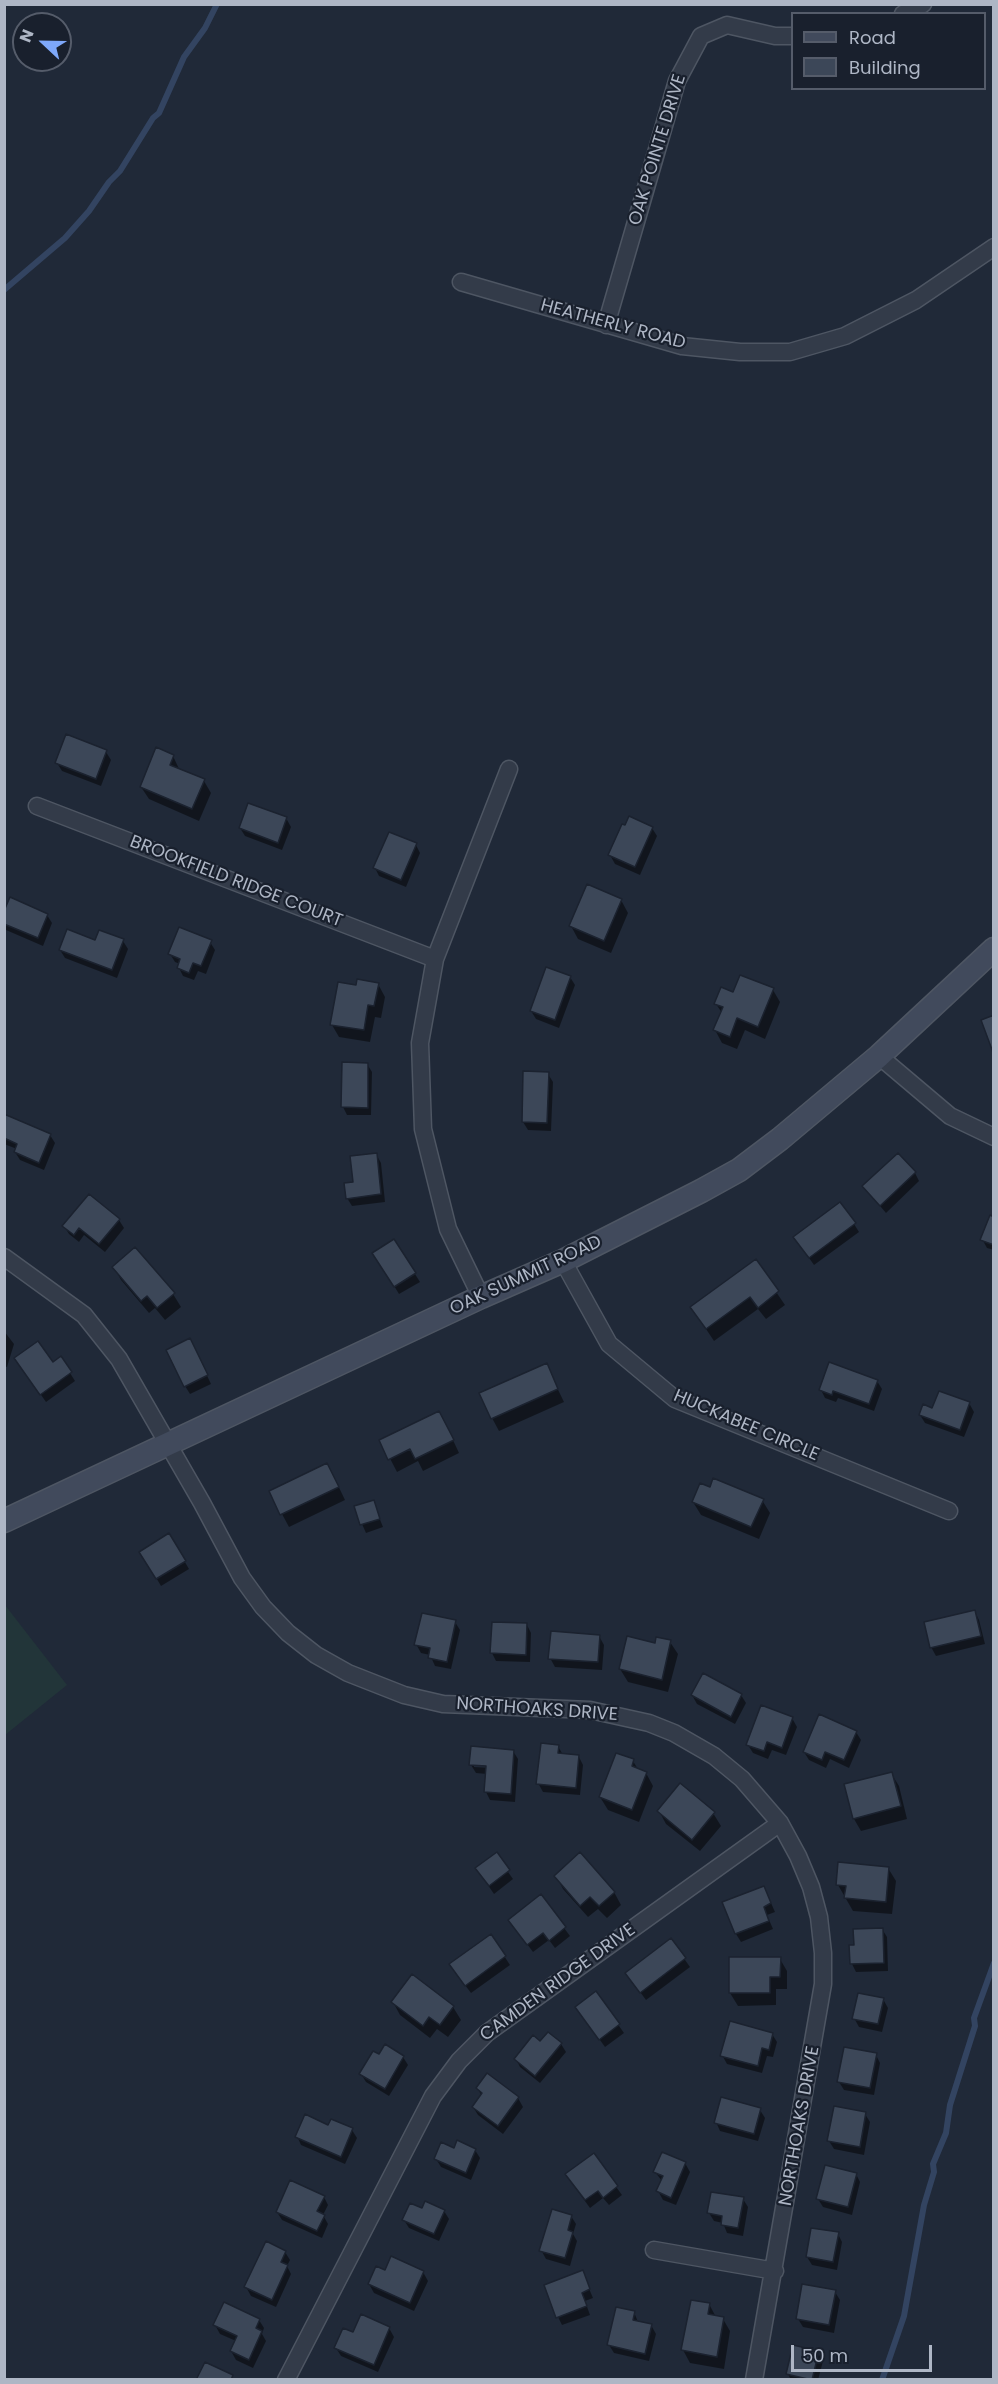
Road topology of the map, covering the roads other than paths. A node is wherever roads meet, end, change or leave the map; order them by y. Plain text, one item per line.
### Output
1 (923, 4) edge
2 (907, 12) edge
3 (791, 36) edge
4 (993, 247) edge
5 (461, 282) dead end
6 (606, 325) junction
7 (509, 769) dead end
8 (37, 806) dead end
9 (993, 949) edge
10 (435, 959) junction
11 (879, 1056) junction
12 (993, 1137) edge
13 (4, 1257) edge
14 (563, 1261) junction
15 (481, 1297) junction
16 (167, 1445) junction
17 (950, 1511) dead end
18 (4, 1521) edge
19 (780, 1823) junction
20 (654, 2250) dead end
21 (775, 2271) junction
22 (286, 2379) edge
23 (754, 2379) edge

1 - 2 street
3 - 6 street, OAK POINTE DRIVE
4 - 6 street, HEATHERLY ROAD
5 - 6 street, HEATHERLY ROAD
7 - 10 street
8 - 10 street, BROOKFIELD RIDGE COURT
9 - 11 main road, OAK SUMMIT ROAD
10 - 15 street
11 - 12 street
11 - 14 main road, OAK SUMMIT ROAD
13 - 16 street, NORTHOAKS DRIVE
14 - 15 main road, OAK SUMMIT ROAD
14 - 17 street, HUCKABEE CIRCLE
15 - 16 main road, OAK SUMMIT ROAD
16 - 18 main road, OAK SUMMIT ROAD
16 - 19 street, NORTHOAKS DRIVE
19 - 21 street, NORTHOAKS DRIVE
19 - 22 street, CAMDEN RIDGE DRIVE
20 - 21 street
21 - 23 street, NORTHOAKS DRIVE

